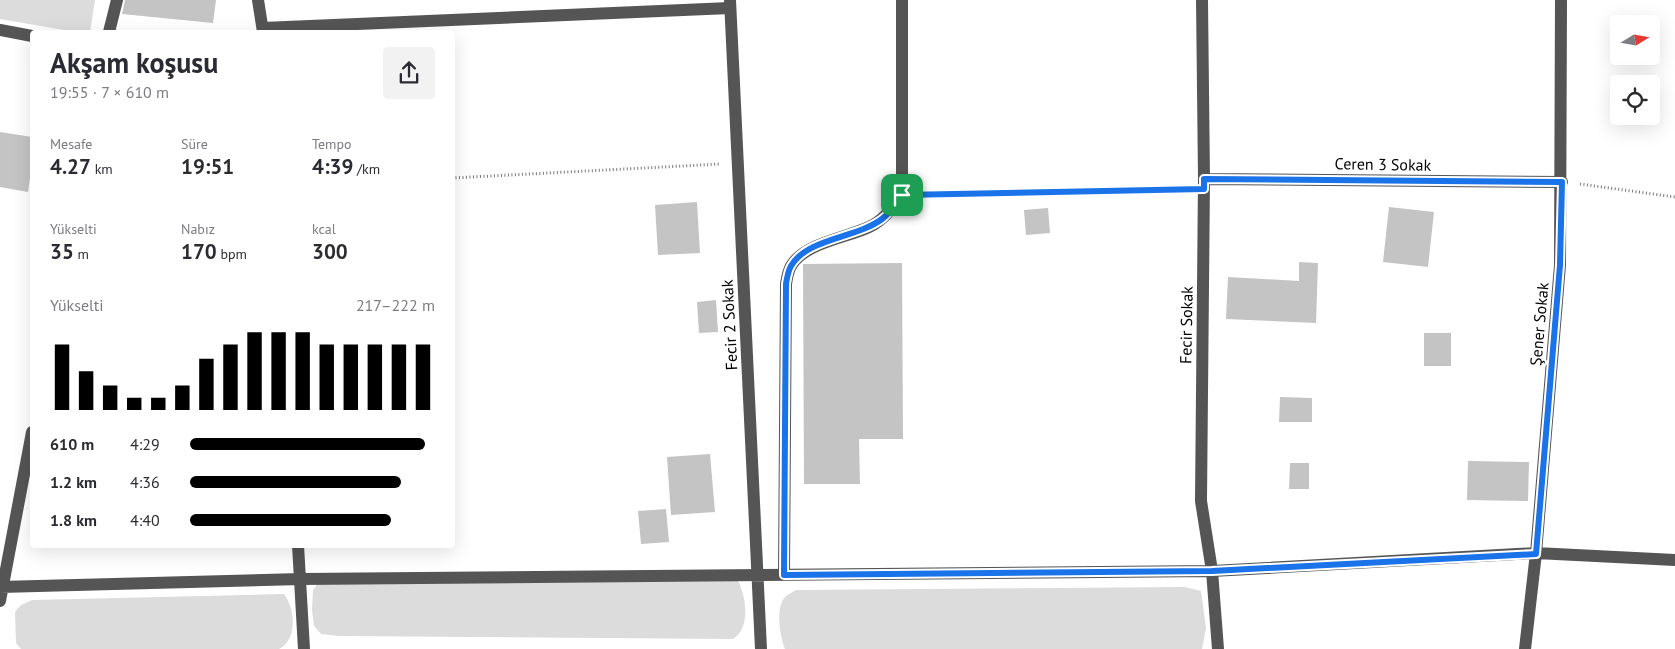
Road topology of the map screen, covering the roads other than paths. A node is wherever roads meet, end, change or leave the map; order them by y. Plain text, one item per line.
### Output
1 (117, 0) edge
2 (258, 0) edge
3 (902, 0) edge
4 (1202, 0) edge
5 (1561, 0) edge
6 (730, 4) edge
7 (0, 30) edge
8 (110, 30) edge
9 (263, 30) edge
10 (30, 36) edge
11 (1562, 182) junction
12 (1204, 184) junction
13 (30, 442) edge
14 (298, 548) edge
15 (1536, 554) junction
16 (1675, 560) edge
17 (1212, 571) junction
18 (784, 575) junction
19 (758, 576) junction
20 (301, 579) junction
21 (1, 587) edge
22 (0, 601) edge
23 (304, 649) edge
24 (761, 649) edge
25 (1218, 649) edge
26 (1525, 649) edge

1 - 8 street
2 - 9 street
3 - 18 street
4 - 12 street, Fecir Sokak
5 - 11 street, Şener Sokak
6 - 9 street
6 - 19 street, Fecir 2 Sokak
7 - 10 street
11 - 12 street, Ceren 3 Sokak
11 - 15 street, Şener Sokak
12 - 17 street, Fecir Sokak
13 - 21 street
14 - 20 street
15 - 16 street
15 - 17 street
15 - 26 street, Şener Sokak
17 - 18 street
17 - 25 street, Fecir Sokak
18 - 19 street
19 - 20 street
19 - 24 street, Fecir 2 Sokak
20 - 21 street
20 - 23 street
21 - 22 street

